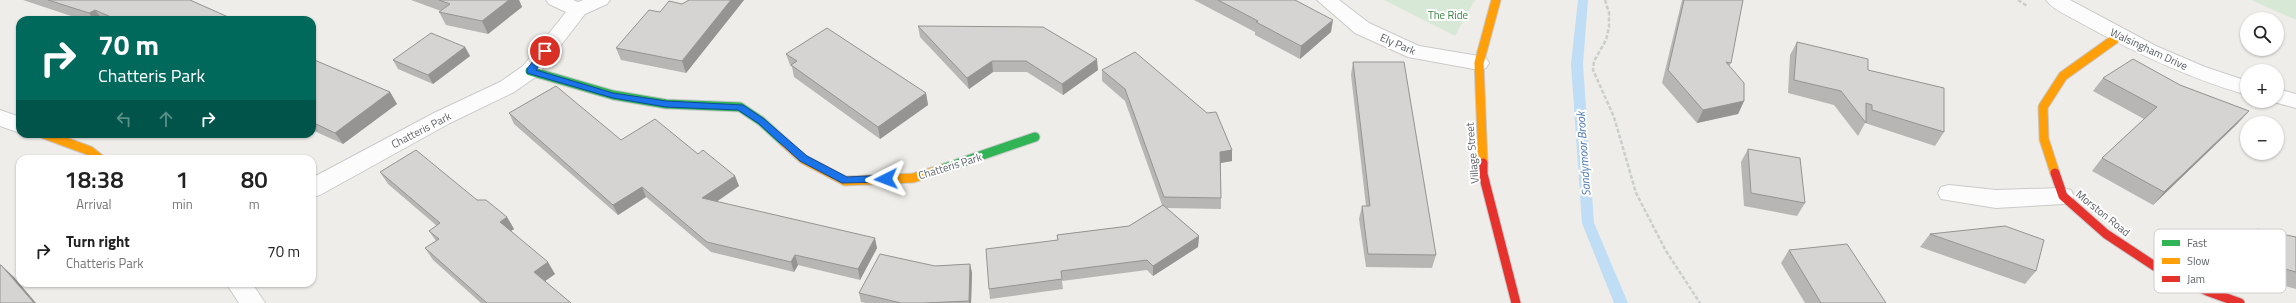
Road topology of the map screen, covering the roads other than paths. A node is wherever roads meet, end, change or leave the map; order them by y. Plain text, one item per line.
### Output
1 (556, 0) edge
2 (600, 0) edge
3 (1327, 0) edge
4 (1496, 0) edge
5 (2056, 0) edge
6 (578, 10) junction
7 (2119, 36) junction
8 (1479, 63) junction
9 (530, 71) junction
10 (2240, 86) edge
11 (2284, 98) edge
12 (2296, 101) edge
13 (0, 118) edge
14 (16, 124) edge
15 (1035, 137) dead end
16 (55, 138) edge
17 (95, 155) edge
18 (316, 187) edge
19 (1949, 193) dead end
20 (2063, 196) junction
21 (2154, 266) edge
22 (241, 287) edge
23 (2212, 293) edge
24 (253, 303) edge
25 (1516, 303) edge
26 (2240, 303) edge

1 - 6 street
2 - 6 street, Chatteris Park
3 - 8 street, Ely Park
4 - 8 street, Village Street
5 - 7 street, Walsingham Drive
6 - 9 street, Chatteris Park
7 - 10 street, Walsingham Drive
7 - 20 street, Morston Road
8 - 25 street, Village Street
9 - 15 street, Chatteris Park
9 - 18 street, Chatteris Park
11 - 12 street
13 - 14 street
16 - 17 street
19 - 20 street
20 - 21 street, Morston Road
22 - 24 street
23 - 26 street, Morston Road

